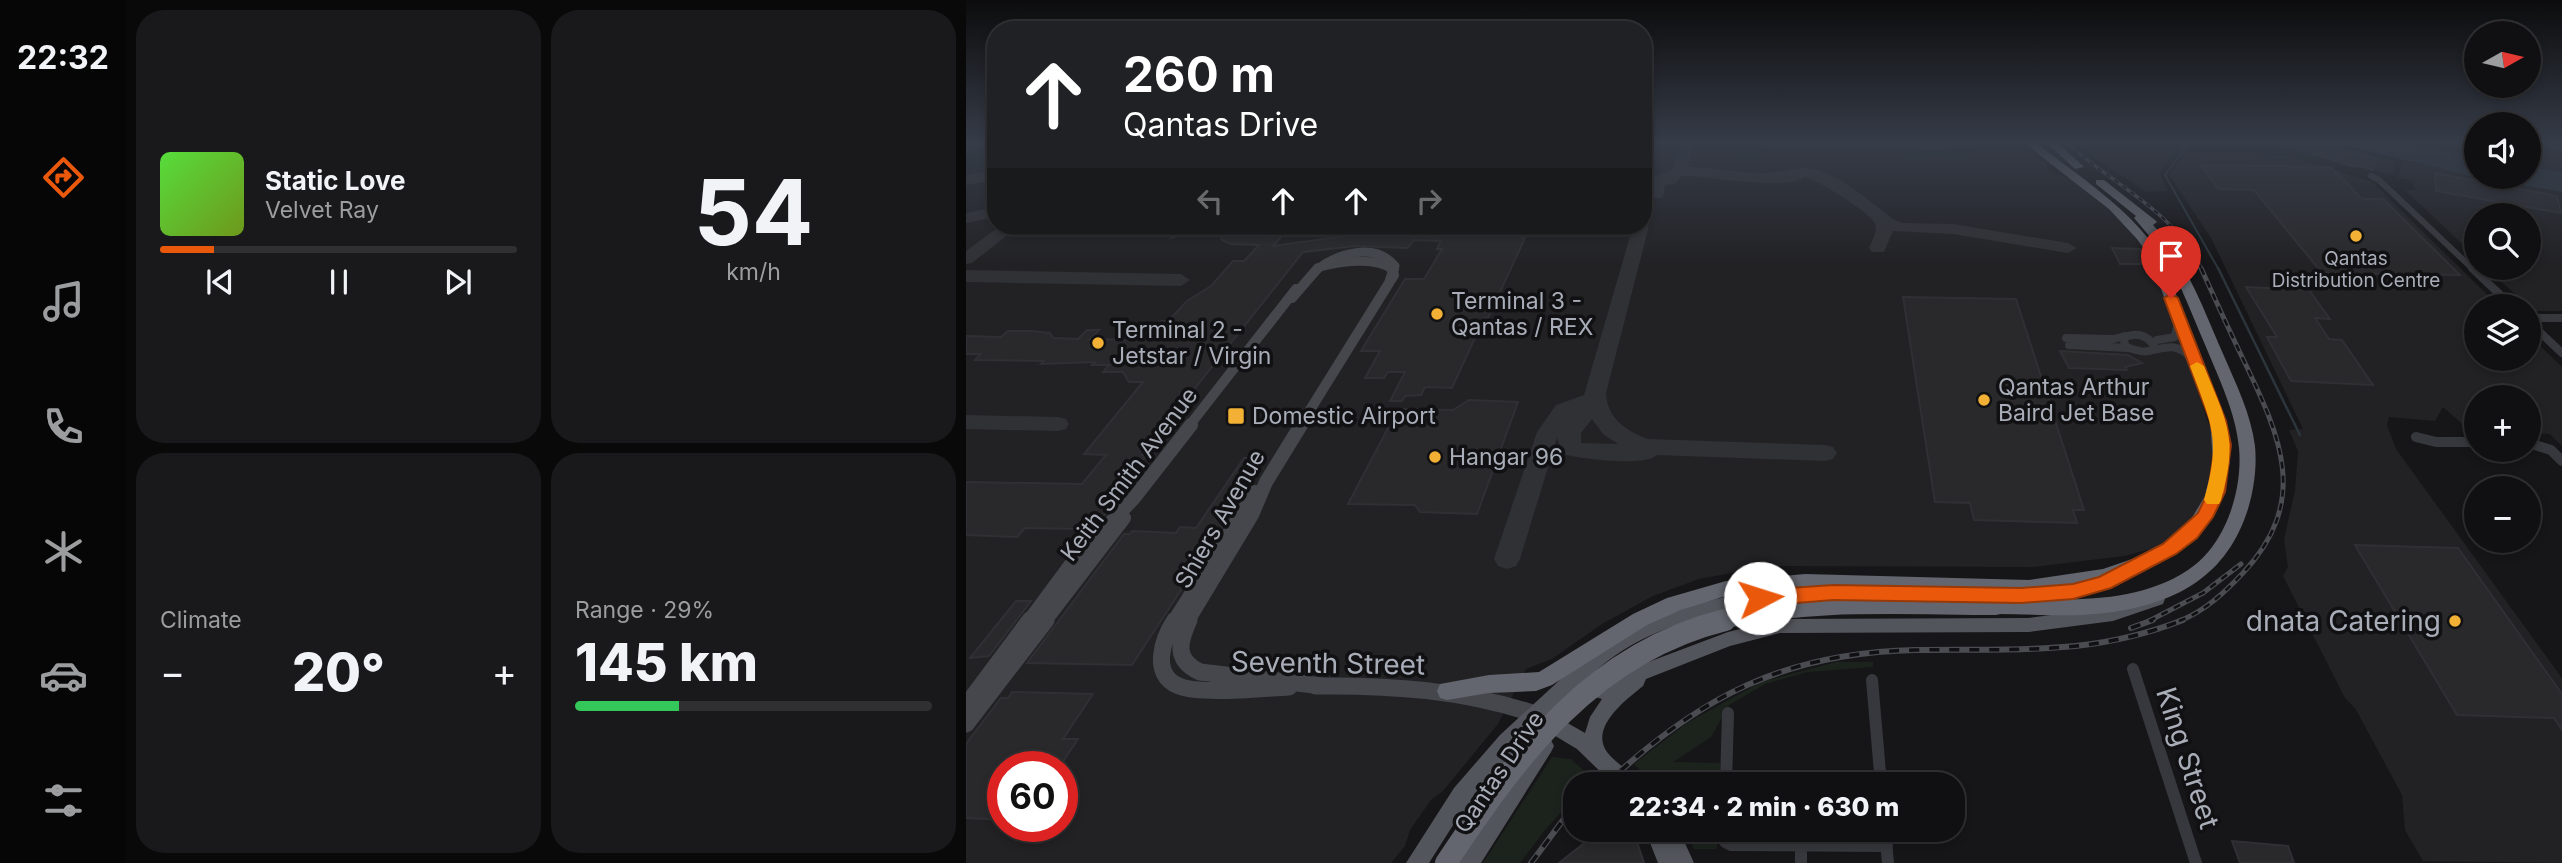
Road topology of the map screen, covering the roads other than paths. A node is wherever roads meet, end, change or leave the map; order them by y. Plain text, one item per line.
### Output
1 (2084, 183) edge
2 (2094, 183) edge
3 (2101, 183) edge
4 (2382, 183) edge
5 (1335, 259) joint
6 (2176, 266) junction
7 (1392, 283) joint
8 (2499, 294) edge
9 (2178, 317) junction
10 (2562, 318) edge
11 (2541, 319) edge
12 (2541, 332) edge
13 (2125, 336) junction
14 (2151, 343) junction
15 (2130, 349) junction
16 (2562, 354) edge
17 (2197, 368) junction
18 (2416, 438) dead end
19 (2464, 442) edge
20 (2541, 447) edge
21 (2562, 461) edge
22 (2136, 567) junction
23 (2196, 576) junction
24 (1166, 634) joint
25 (2133, 669) dead end
26 (1646, 673) junction
27 (1872, 680) dead end
28 (1323, 686) junction
29 (1447, 691) junction
30 (966, 706) edge
31 (1541, 709) junction
32 (1728, 713) dead end
33 (966, 724) edge
34 (1560, 727) junction
35 (1600, 758) junction
36 (1614, 772) edge
37 (1726, 772) edge
38 (1880, 772) edge
39 (1660, 842) edge
40 (1673, 842) edge
41 (1731, 842) edge
42 (1886, 842) edge
43 (1429, 844) junction
44 (1801, 846) junction
45 (1887, 846) junction
46 (1417, 863) edge
47 (1446, 863) edge
48 (1469, 863) edge
49 (1669, 863) edge
50 (1683, 863) edge
51 (1801, 863) edge
52 (1888, 863) edge
53 (2196, 863) edge

1 - 9 highway
2 - 6 highway, Qantas Drive
3 - 6 highway
4 - 8 street
5 - 24 street, Shiers Avenue, bridge
5 - 33 street, Keith Smith Avenue, bridge
6 - 23 highway, Qantas Drive
7 - 28 street, Shiers Avenue
7 - 30 street, Keith Smith Avenue
9 - 14 street
9 - 17 highway
10 - 11 street
12 - 16 street
13 - 14 street
13 - 15 street
13 - 15 street
14 - 15 street
14 - 17 street
17 - 22 highway
18 - 19 street
20 - 21 street
22 - 29 highway
22 - 31 main road, Qantas Drive
23 - 26 main road, Qantas Drive
23 - 47 highway, bridge
24 - 28 street, Seventh Street
25 - 53 street, King Street
26 - 34 main road, Qantas Drive
26 - 35 main road
27 - 38 street
28 - 29 street, Seventh Street
29 - 31 street, Seventh Street
31 - 34 main road
31 - 43 main road, Qantas Drive
32 - 37 street
34 - 35 main road
34 - 43 main road
34 - 48 main road, Qantas Drive
35 - 36 main road
39 - 49 main road
40 - 50 main road
41 - 44 street
42 - 45 street
43 - 46 main road, Qantas Drive
44 - 45 street
44 - 51 street
45 - 52 street

